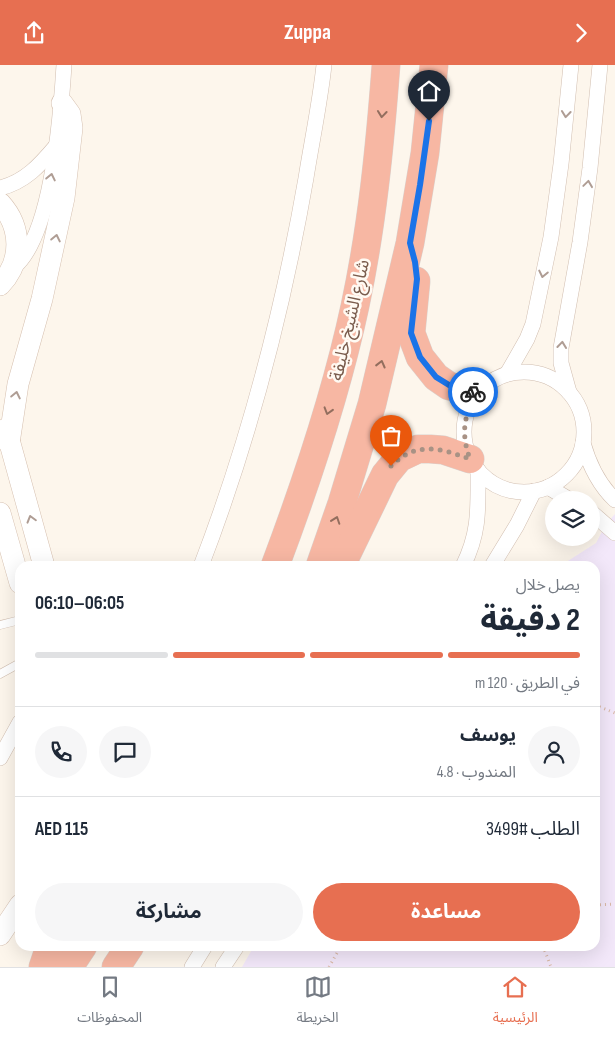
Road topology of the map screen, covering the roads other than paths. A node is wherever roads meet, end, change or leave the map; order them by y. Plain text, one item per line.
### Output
1 (64, 65) edge
2 (324, 65) edge
3 (386, 65) edge
4 (434, 65) edge
5 (571, 65) edge
6 (600, 65) edge
7 (62, 103) junction
8 (56, 145) junction
9 (0, 188) edge
10 (0, 203) edge
11 (410, 243) junction
12 (12, 268) junction
13 (0, 285) edge
14 (507, 374) junction
15 (568, 392) junction
16 (478, 393) junction
17 (0, 408) edge
18 (9, 443) junction
19 (583, 443) junction
20 (474, 465) junction
21 (541, 489) junction
22 (546, 491) edge
23 (615, 499) edge
24 (0, 513) edge
25 (600, 520) edge
26 (615, 533) edge
27 (43, 561) edge
28 (202, 561) edge
29 (277, 561) edge
30 (322, 561) edge
31 (343, 561) edge
32 (465, 561) edge
33 (495, 561) edge
34 (15, 570) edge
35 (15, 621) edge
36 (0, 625) edge
37 (15, 666) edge
38 (0, 673) edge
39 (15, 731) edge
40 (0, 758) edge
41 (15, 912) edge
42 (0, 935) edge
43 (48, 951) edge
44 (79, 951) edge
45 (127, 951) edge
46 (202, 951) edge
47 (233, 951) edge
48 (43, 967) edge
49 (68, 967) edge
50 (116, 967) edge
51 (192, 967) edge
52 (223, 967) edge

1 - 7 street
2 - 28 street
3 -> 29 highway, شارع الشيخ خليفة
4 - 11 highway
5 -> 14 street
15 -> 6 street
7 - 8 street
18 -> 7 street
8 - 9 street
12 -> 8 street
10 - 12 street
11 - 16 highway
30 -> 11 highway
12 - 13 street
14 - 15 street
14 - 16 street
15 - 19 street
16 - 20 street
17 - 18 street
27 -> 18 street
19 - 21 street
19 - 23 street
20 - 21 street
20 - 31 highway
20 - 32 street
21 - 22 street
21 - 33 street
24 - 34 street
25 - 26 street
35 - 36 lane
37 - 38 lane
39 - 40 street
41 - 42 street
43 - 48 highway
44 - 49 highway
45 - 50 highway
46 - 51 street
47 - 52 street

